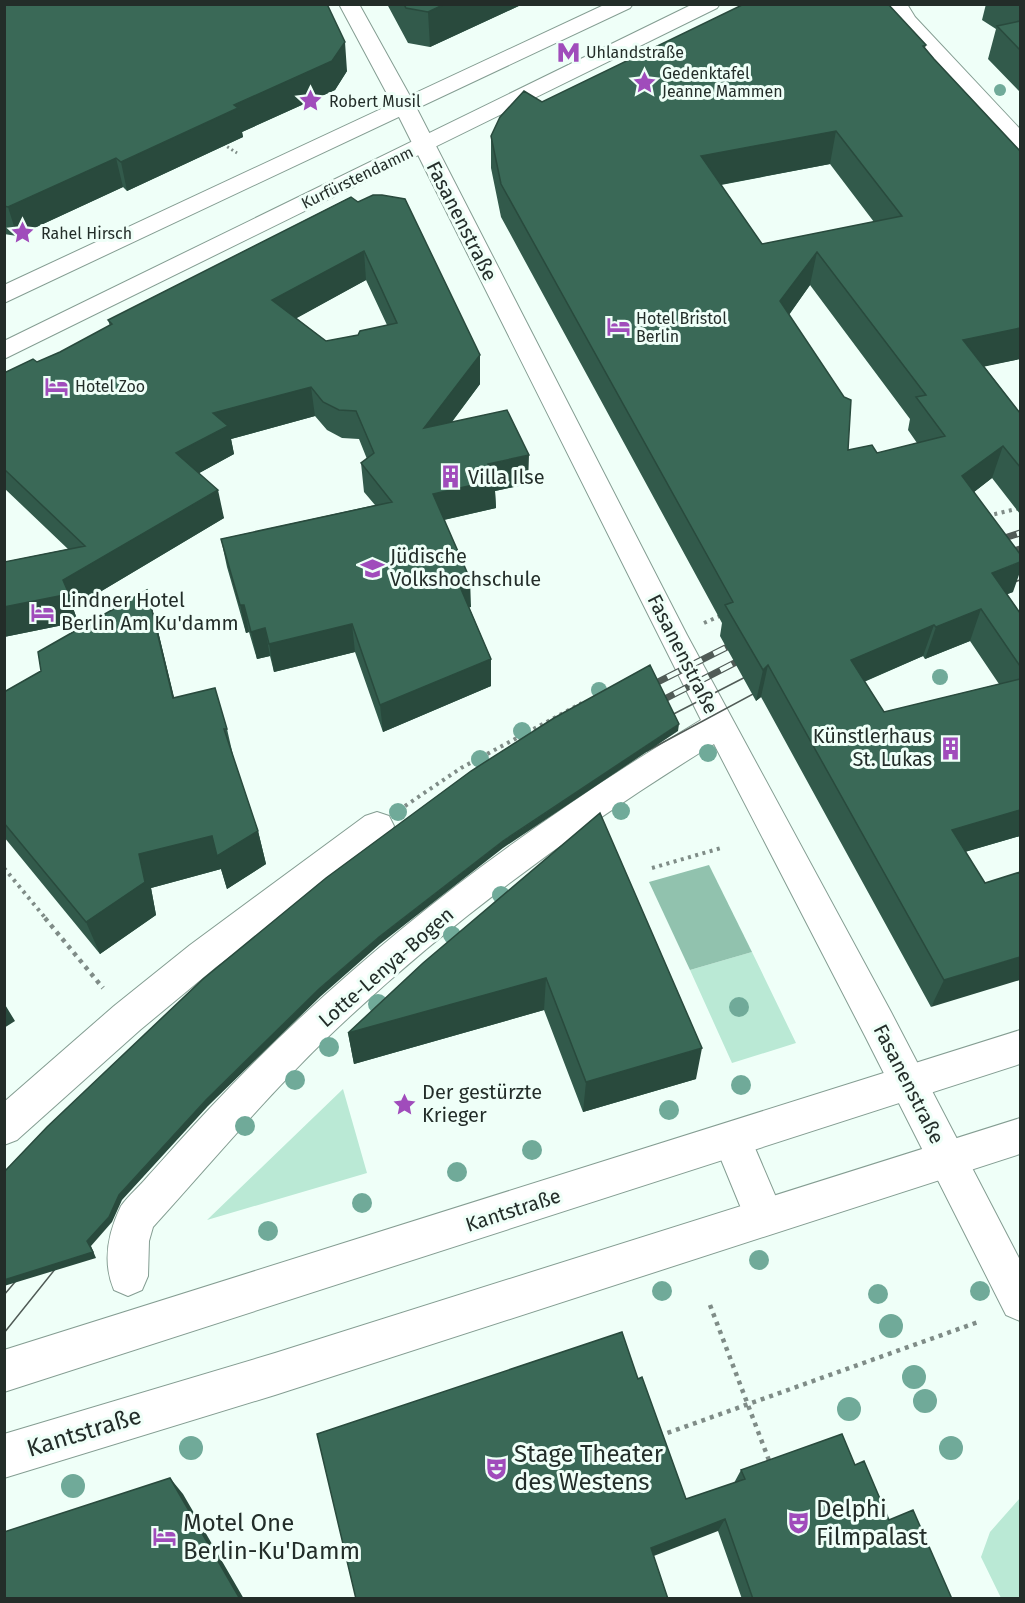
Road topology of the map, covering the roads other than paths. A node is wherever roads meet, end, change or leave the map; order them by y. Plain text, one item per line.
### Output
1 (350, 4) edge
2 (623, 4) edge
3 (710, 4) edge
4 (897, 4) edge
5 (404, 105) junction
6 (1020, 142) edge
7 (423, 145) junction
8 (4, 295) edge
9 (4, 351) edge
10 (719, 725) junction
11 (377, 826) road end
12 (1020, 1047) edge
13 (908, 1083) junction
14 (4, 1126) edge
15 (1020, 1136) edge
16 (732, 1140) junction
17 (948, 1159) junction
18 (764, 1216) junction
19 (128, 1276) dead end
20 (1020, 1301) edge
21 (4, 1371) edge
22 (4, 1456) edge

1 - 5 main road, Fasanenstraße
2 - 5 main road
3 - 7 main road, Kurfürstendamm
4 - 6 main road
5 - 7 main road, Fasanenstraße
5 - 8 main road
7 - 9 main road, Kurfürstendamm
7 - 10 main road, Fasanenstraße
10 - 13 main road, Fasanenstraße
10 - 19 main road, Lotte-Lenya-Bogen
11 - 14 main road
12 - 13 main road, Kantstraße
13 - 16 main road, Kantstraße
13 - 17 main road, Fasanenstraße
15 - 17 main road, Kantstraße
16 - 18 main road
16 - 21 main road, Kantstraße
17 - 18 main road, Kantstraße
17 - 20 main road, Fasanenstraße
18 - 22 main road, Kantstraße

